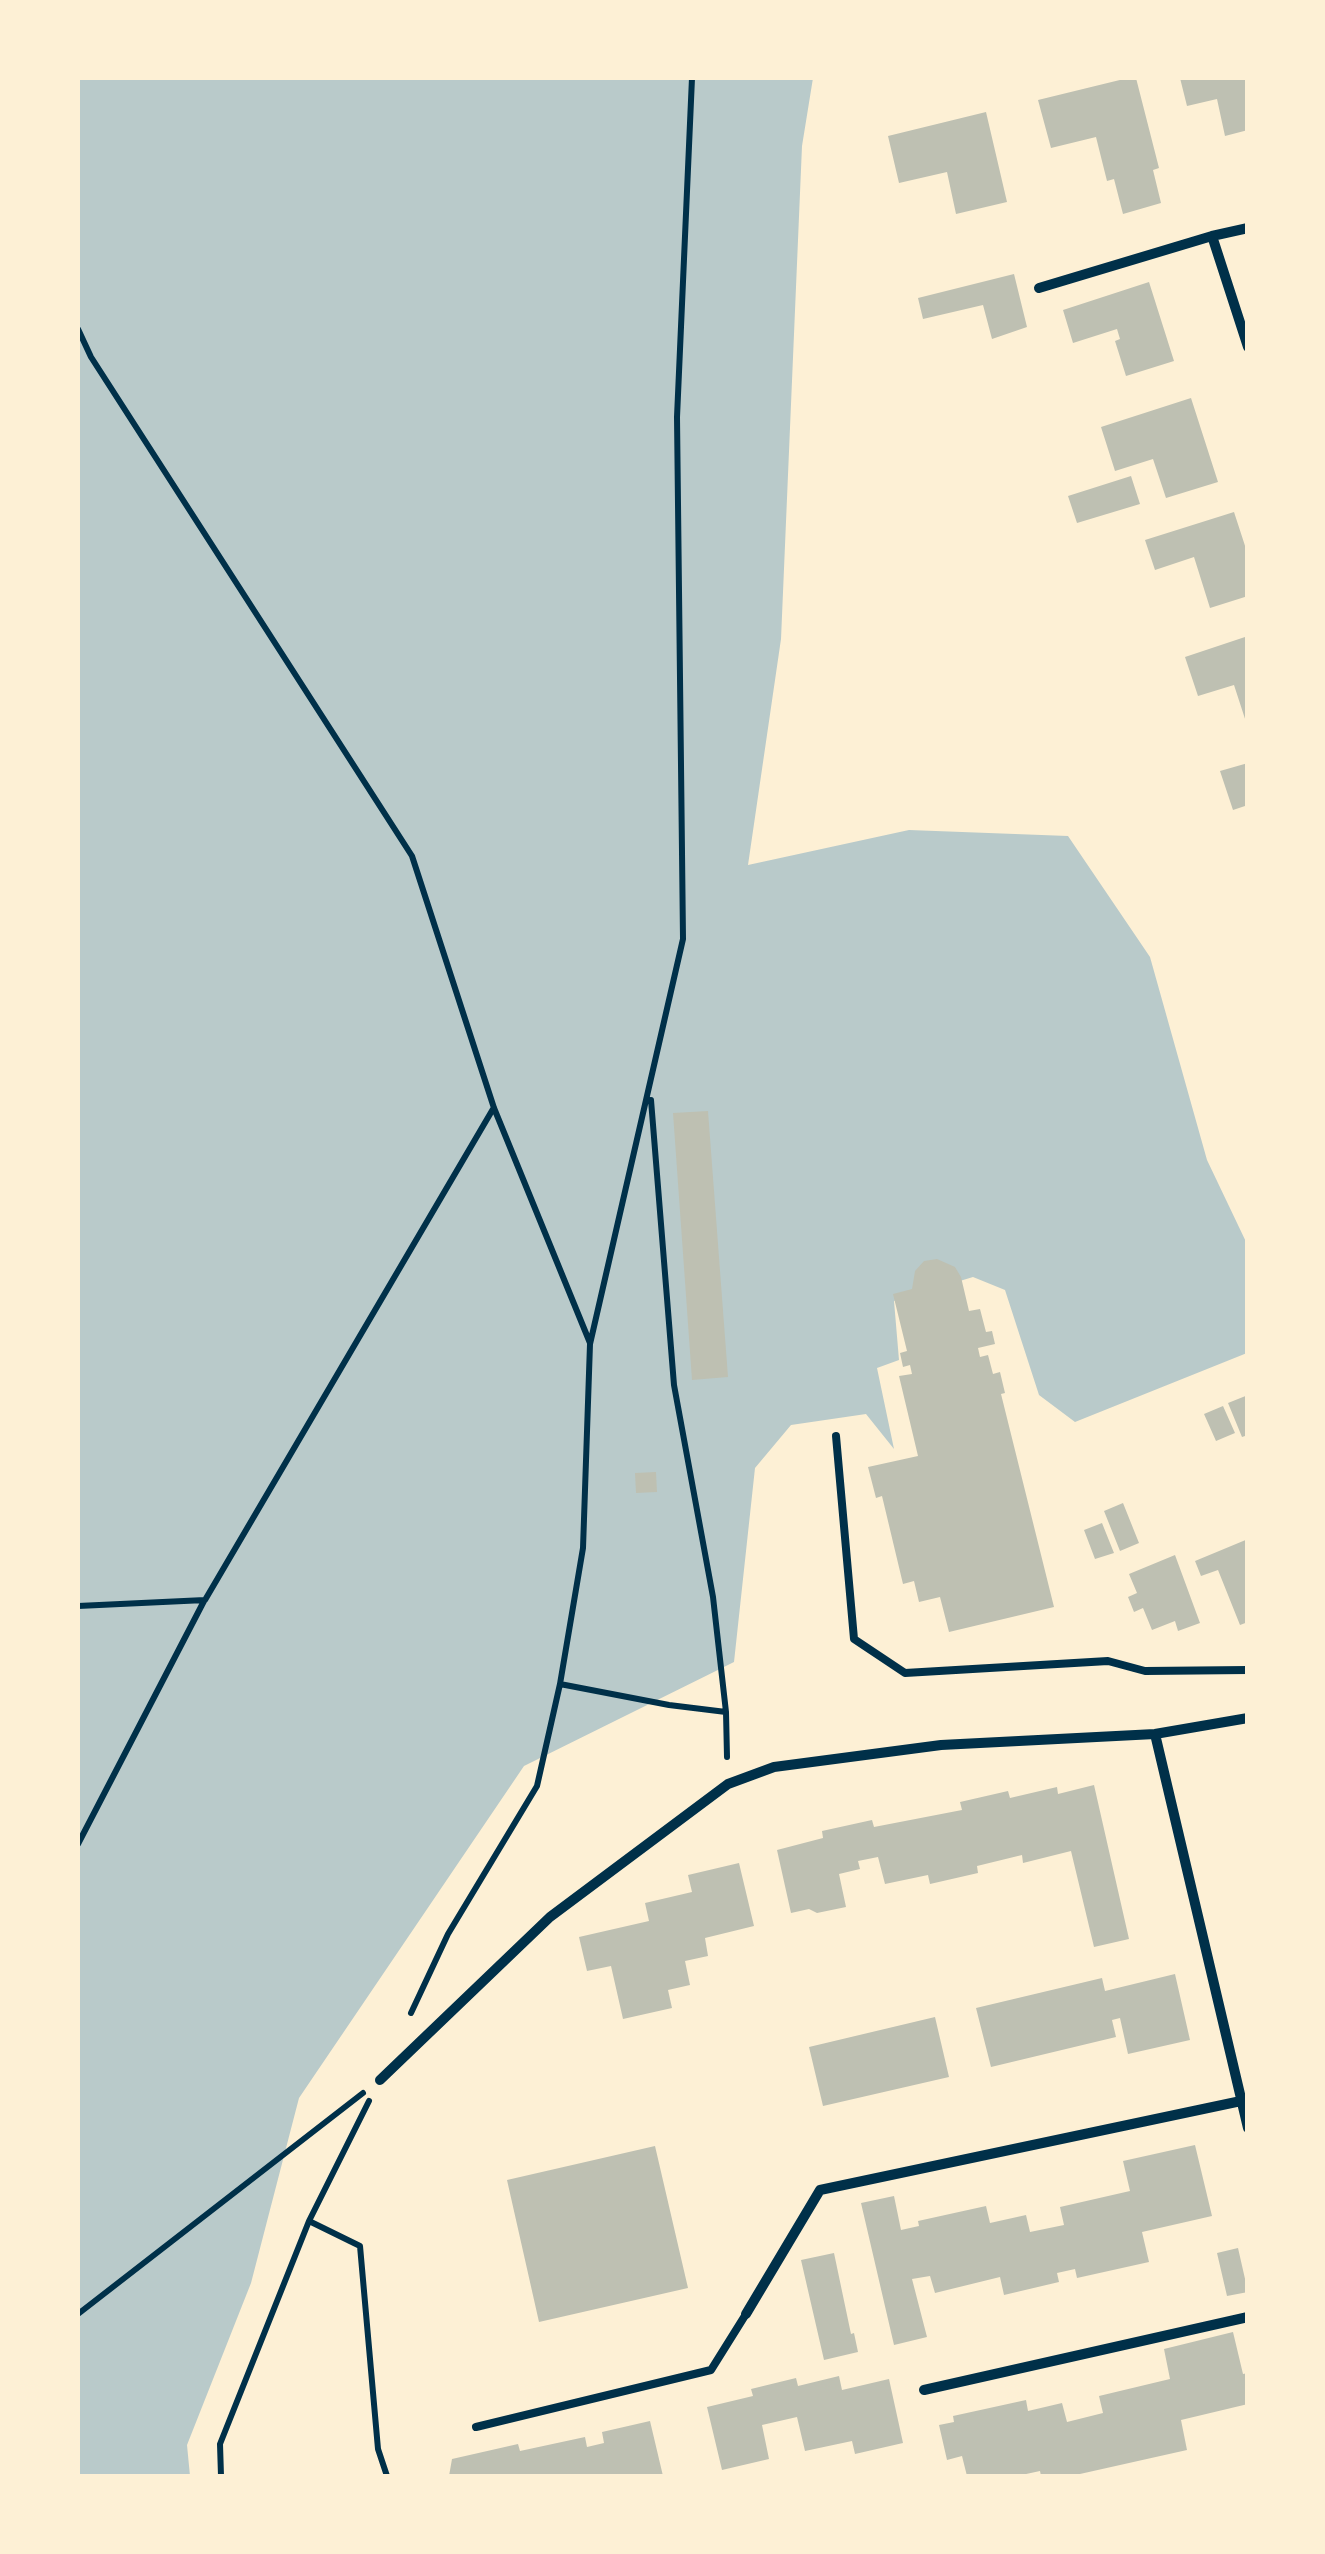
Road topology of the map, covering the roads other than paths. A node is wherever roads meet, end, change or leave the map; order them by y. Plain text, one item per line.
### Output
1 (1248, 228) edge
2 (1212, 236) junction
3 (1039, 288) dead end
4 (1248, 347) edge
5 (836, 1436) dead end
6 (1248, 1670) edge
7 (1248, 1718) edge
8 (1155, 1734) junction
9 (380, 2080) road end
10 (1241, 2101) junction
11 (1248, 2128) edge
12 (746, 2314) joint
13 (1248, 2316) edge
14 (924, 2390) dead end
15 (476, 2426) dead end

1 - 2 street
2 - 3 street
2 - 4 street
5 - 6 lane
7 - 8 street
8 - 9 street
8 - 10 street
10 - 11 street
10 - 12 street
12 - 15 lane
13 - 14 street

